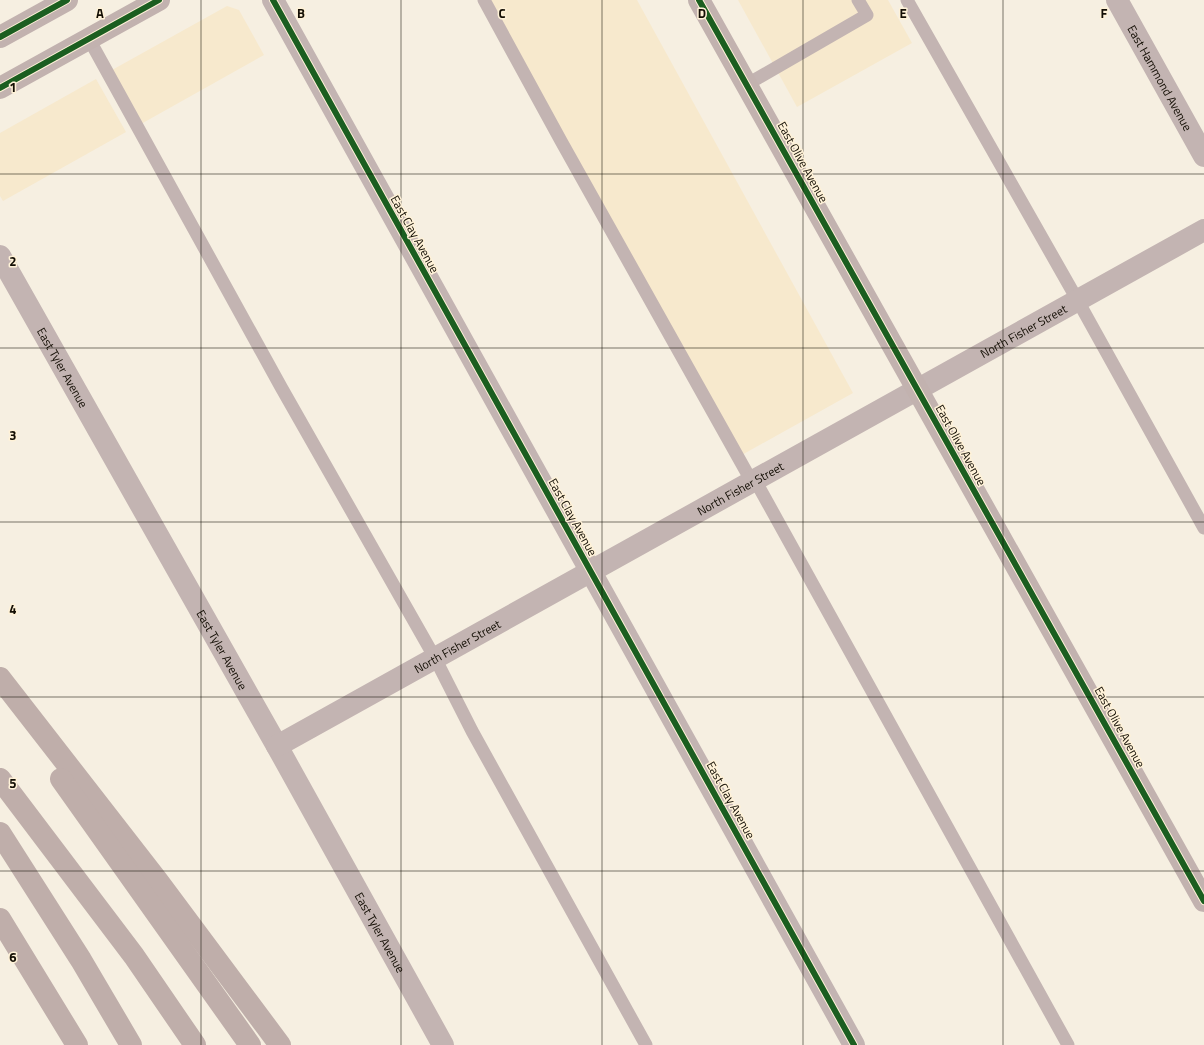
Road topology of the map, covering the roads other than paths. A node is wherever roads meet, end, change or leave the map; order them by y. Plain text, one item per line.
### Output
1 (67, 0) edge
2 (159, 0) edge
3 (273, 0) edge
4 (484, 0) edge
5 (699, 0) edge
6 (858, 0) edge
7 (907, 0) edge
8 (1117, 0) edge
9 (0, 37) edge
10 (89, 39) junction
11 (746, 85) junction
12 (0, 88) edge
13 (1204, 156) edge
14 (1204, 230) edge
15 (0, 256) edge
16 (1078, 301) junction
17 (918, 390) junction
18 (754, 481) junction
19 (1204, 528) edge
20 (591, 572) junction
21 (435, 658) junction
22 (0, 678) edge
23 (0, 689) edge
24 (277, 746) junction
25 (0, 779) edge
26 (0, 834) edge
27 (1204, 901) edge
28 (0, 919) edge
29 (77, 1045) edge
30 (130, 1045) edge
31 (195, 1045) edge
32 (250, 1045) edge
33 (280, 1045) edge
34 (443, 1045) edge
35 (646, 1045) edge
36 (854, 1045) edge
37 (1068, 1045) edge

1 - 9 main road
2 - 10 main road
3 - 20 street, East Clay Avenue
4 - 18 lane
5 - 11 main road, East Olive Avenue
6 - 11 lane
7 - 16 lane
8 - 13 street, East Hammond Avenue
10 - 12 main road
10 - 21 lane
11 - 17 main road, East Olive Avenue
14 - 16 street, North Fisher Street
15 - 24 street, East Tyler Avenue
16 - 17 street, North Fisher Street
16 - 19 lane
17 - 18 street, North Fisher Street
17 - 27 main road, East Olive Avenue
18 - 20 street, North Fisher Street
18 - 37 lane
20 - 21 street, North Fisher Street
20 - 36 street, East Clay Avenue
21 - 24 street, North Fisher Street
21 - 35 lane
22 - 33 highway
23 - 32 highway
24 - 34 street, East Tyler Avenue
25 - 31 highway
26 - 30 highway
28 - 29 highway

